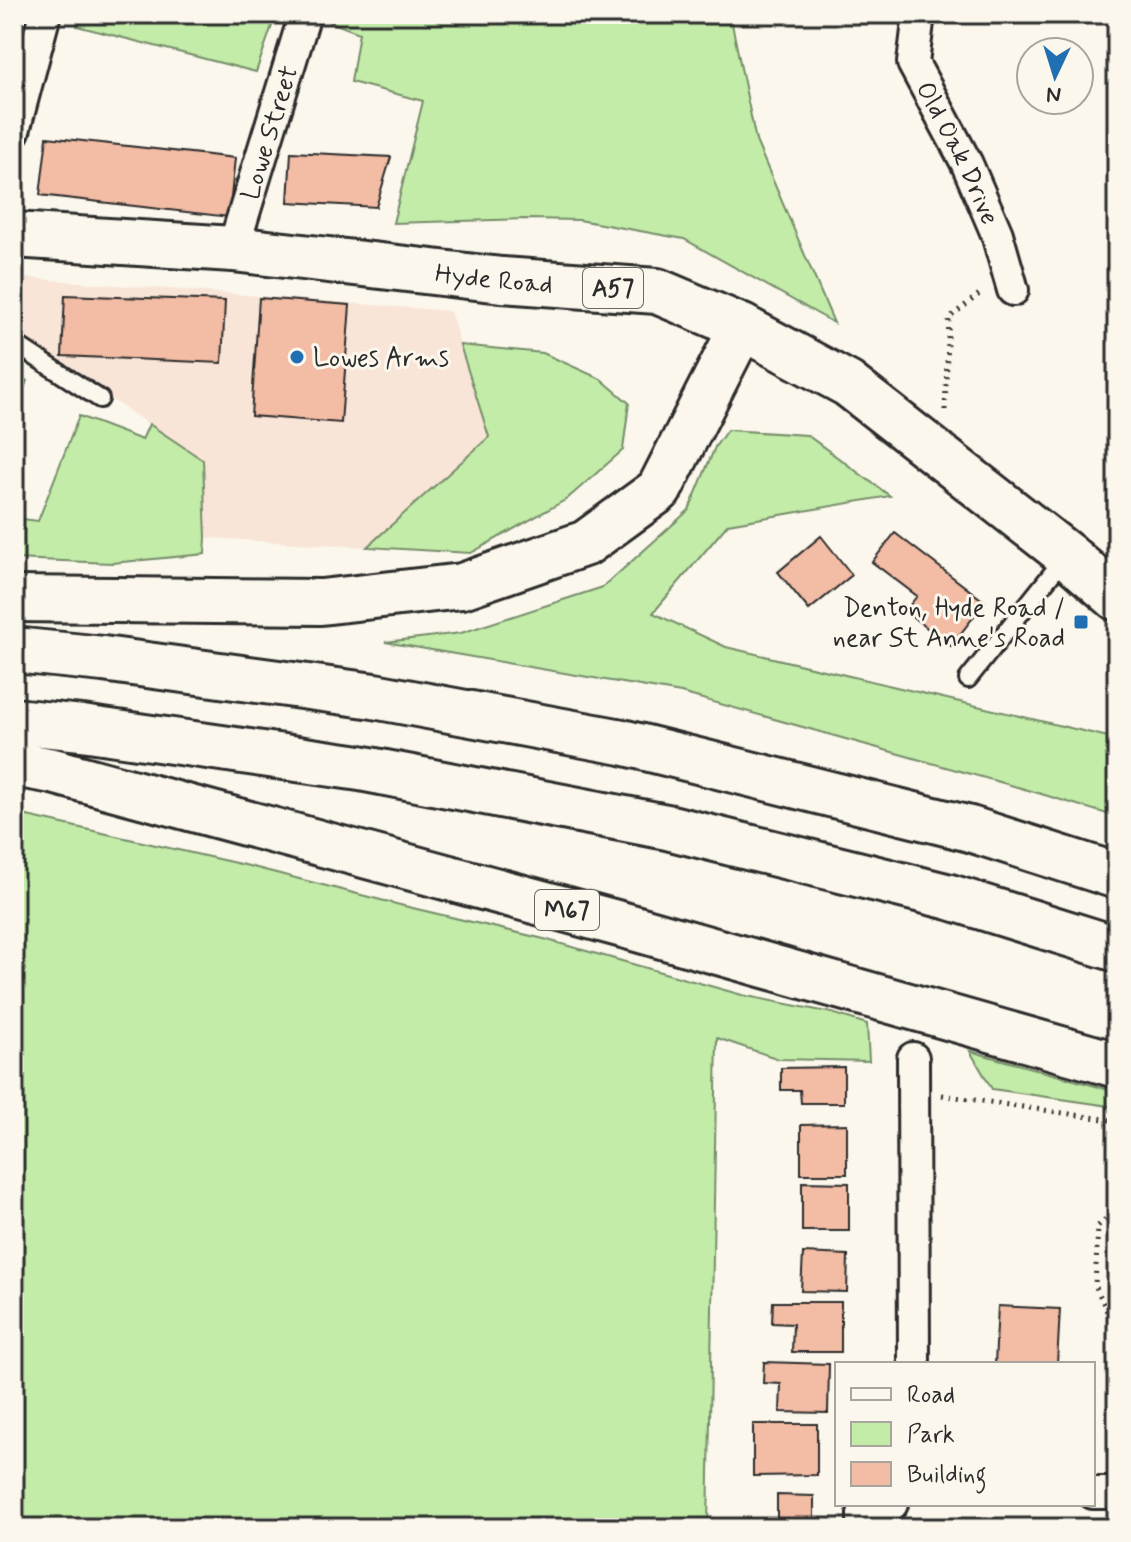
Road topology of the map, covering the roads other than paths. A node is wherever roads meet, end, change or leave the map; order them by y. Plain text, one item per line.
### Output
1 (45, 14) edge
2 (305, 14) edge
3 (919, 14) edge
4 (14, 131) edge
5 (14, 235) edge
6 (233, 249) junction
7 (1013, 290) dead end
8 (742, 327) junction
9 (14, 343) edge
10 (100, 399) dead end
11 (1067, 555) junction
12 (1117, 598) edge
13 (14, 599) edge
14 (14, 650) edge
15 (968, 679) dead end
16 (14, 721) edge
17 (14, 764) edge
18 (1117, 876) edge
19 (1117, 949) edge
20 (913, 1058) dead end
21 (1117, 1065) edge
22 (914, 1362) edge
23 (1095, 1493) edge
24 (1117, 1493) edge
25 (886, 1506) edge
26 (863, 1528) edge

1 - 4 street
2 - 6 street, Lowe Street
3 - 7 street, Old Oak Drive
5 - 6 main road, Hyde Road / A57
6 - 8 main road, Hyde Road / A57
8 - 11 main road, Hyde Road / A57
8 - 13 main road
9 - 10 lane
11 - 12 main road, Hyde Road / A57
11 - 15 lane
14 - 18 main road
16 - 19 main road
17 - 21 main road, M67
20 - 22 street
23 - 24 street
25 - 26 street

